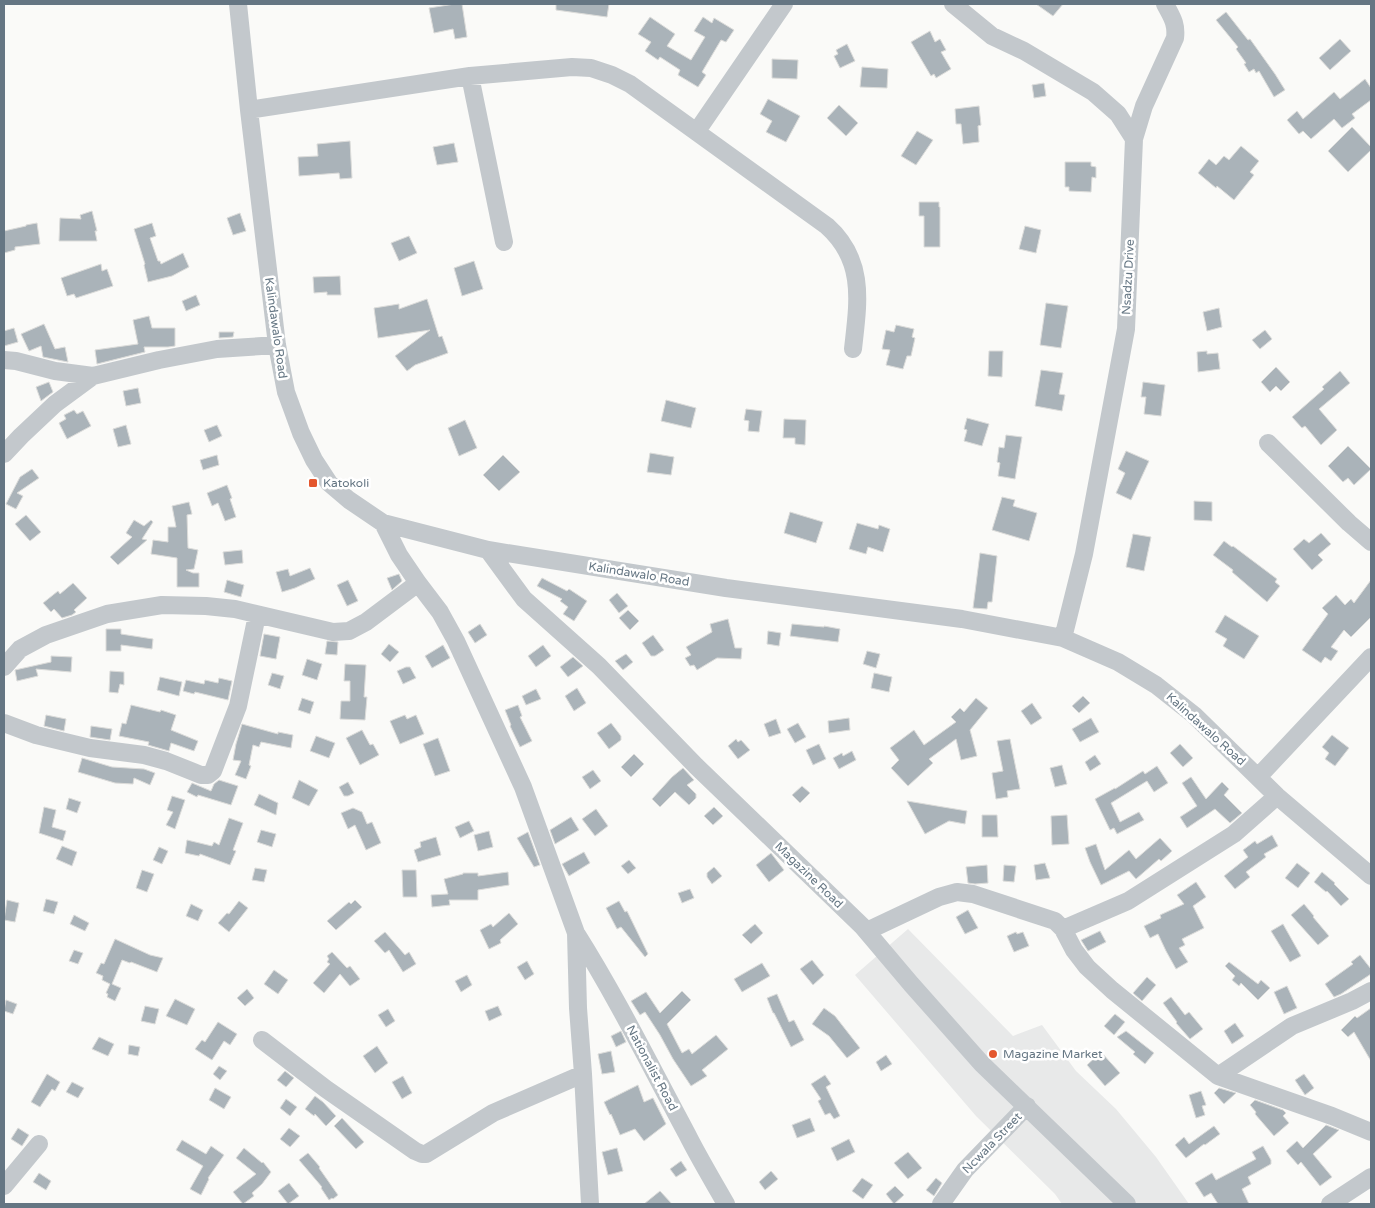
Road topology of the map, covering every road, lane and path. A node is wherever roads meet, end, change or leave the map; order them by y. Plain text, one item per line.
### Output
1 (238, 4) edge
2 (784, 4) edge
3 (953, 4) edge
4 (1165, 4) edge
5 (470, 76) junction
6 (249, 110) junction
7 (698, 131) junction
8 (1134, 139) junction
9 (504, 242) dead end
10 (277, 345) junction
11 (853, 349) dead end
12 (4, 360) edge
13 (93, 376) junction
14 (1268, 443) dead end
15 (4, 454) edge
16 (383, 523) junction
17 (1371, 542) edge
18 (488, 550) junction
19 (418, 583) junction
20 (258, 615) junction
21 (1062, 638) junction
22 (1371, 658) edge
23 (4, 667) edge
24 (4, 723) edge
25 (1258, 777) junction
26 (1277, 796) junction
27 (1371, 876) edge
28 (1064, 929) junction
29 (867, 932) junction
30 (576, 933) junction
31 (1371, 991) edge
32 (262, 1040) dead end
33 (584, 1074) junction
34 (1218, 1076) junction
35 (1027, 1106) junction
36 (1371, 1132) edge
37 (39, 1144) dead end
38 (1371, 1177) edge
39 (4, 1186) edge
40 (590, 1204) edge
41 (726, 1204) edge
42 (941, 1204) edge
43 (1127, 1204) edge
44 (1330, 1204) edge

1 - 6 street, Kalindawalo Road
2 - 7 street
3 - 8 street
4 - 8 street, Nsadzu Drive
5 - 6 street
5 - 7 street
5 - 9 street
6 - 10 street, Kalindawalo Road
7 - 11 street
8 - 21 street, Nsadzu Drive
10 - 13 street
10 - 16 street, Kalindawalo Road
12 - 13 street
13 - 15 street
14 - 17 street
16 - 18 street, Kalindawalo Road
16 - 19 street
18 - 21 street, Kalindawalo Road
18 - 29 street, Magazine Road
19 - 20 street
19 - 30 street
20 - 23 street
20 - 24 street
21 - 25 street, Kalindawalo Road
22 - 25 street
25 - 26 street, Kalindawalo Road
26 - 27 street, Kalindawalo Road
26 - 28 street
28 - 29 street
28 - 34 street
29 - 35 street, Magazine Road
30 - 33 street
30 - 41 street, Nationalist Road
31 - 34 street
32 - 33 street
33 - 40 street
34 - 36 street
35 - 42 street, Ncwala Street
35 - 43 street, Magazine Road
37 - 39 street
38 - 44 street

